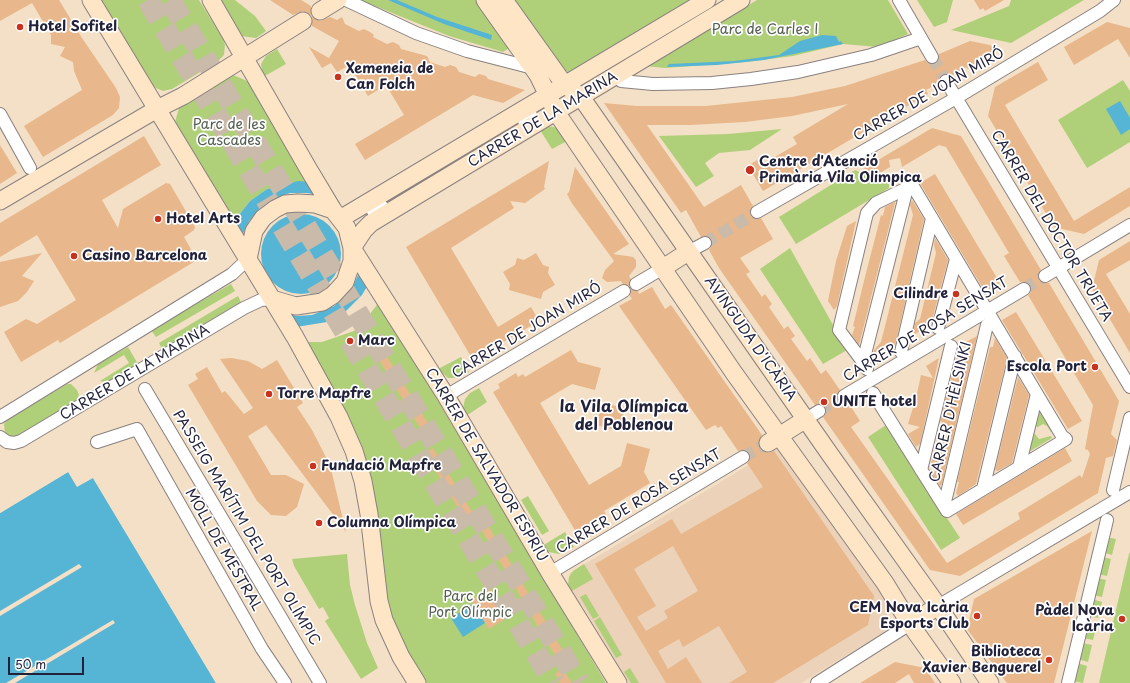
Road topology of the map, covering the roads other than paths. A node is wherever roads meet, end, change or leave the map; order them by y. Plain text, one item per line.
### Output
1 (91, 0) edge
2 (211, 0) edge
3 (338, 0) edge
4 (346, 0) edge
5 (485, 0) edge
6 (504, 0) edge
7 (707, 0) edge
8 (741, 0) edge
9 (899, 0) edge
10 (1114, 0) edge
11 (320, 11) dead end
12 (303, 21) dead end
13 (232, 38) junction
14 (921, 38) junction
15 (277, 39) junction
16 (932, 57) tunnel mouth
17 (245, 59) junction
18 (533, 68) junction
19 (611, 75) junction
20 (946, 80) tunnel mouth
21 (564, 84) junction
22 (144, 88) junction
23 (548, 94) junction
24 (580, 96) junction
25 (956, 98) junction
26 (157, 109) junction
27 (556, 112) junction
28 (0, 114) edge
29 (30, 168) dead end
30 (910, 188) junction
31 (0, 201) edge
32 (757, 212) tunnel mouth
33 (337, 214) junction
34 (932, 218) junction
35 (1130, 225) edge
36 (705, 242) tunnel mouth
37 (352, 248) junction
38 (688, 252) junction
39 (956, 258) junction
40 (248, 259) junction
41 (663, 268) junction
42 (1058, 268) junction
43 (1045, 276) tunnel mouth
44 (636, 284) dead end
45 (1024, 289) tunnel mouth
46 (624, 291) dead end
47 (272, 299) junction
48 (987, 311) junction
49 (987, 325) dead end
50 (938, 328) dead end
51 (951, 346) dead end
52 (901, 352) dead end
53 (1015, 356) junction
54 (1130, 387) edge
55 (145, 389) dead end
56 (873, 393) dead end
57 (1037, 394) junction
58 (446, 396) junction
59 (844, 396) tunnel mouth
60 (813, 415) junction
61 (0, 417) edge
62 (1130, 418) edge
63 (0, 437) edge
64 (774, 440) junction
65 (97, 442) dead end
66 (743, 458) tunnel mouth
67 (1019, 467) junction
68 (921, 470) junction
69 (983, 489) junction
70 (1113, 490) dead end
71 (1130, 492) edge
72 (944, 506) junction
73 (1107, 520) dead end
74 (550, 573) junction
75 (938, 606) junction
76 (910, 624) junction
77 (285, 683) edge
78 (320, 683) edge
79 (417, 683) edge
80 (618, 683) edge
81 (817, 683) edge
82 (952, 683) edge
83 (990, 683) edge
84 (1068, 683) edge

1 - 22 street
2 - 13 street
3 - 11 street
4 - 18 street
5 - 18 street
6 - 21 street, AVINGUDA D'ICÀRIA
7 - 21 street, CARRER DE LA MARINA
8 - 19 street, CARRER DE LA MARINA
9 - 14 street
10 - 25 street, CARRER DE JOAN MIRÓ
12 - 15 street
13 - 15 street
13 - 17 street
13 - 22 street
14 - 16 street
14 - 19 street
15 - 17 street
17 - 26 street
17 - 33 street
18 - 23 street
19 - 24 street, CARRER DE LA MARINA
20 - 25 street, CARRER DEL DOCTOR TRUETA
21 - 23 street, CARRER DE LA MARINA
21 - 24 street, AVINGUDA D'ICÀRIA
22 - 26 street
23 - 27 street
23 - 33 street, CARRER DE LA MARINA
24 - 27 street, CARRER DE LA MARINA
24 - 38 street, AVINGUDA D'ICÀRIA
25 - 32 street, CARRER DE JOAN MIRÓ
25 - 42 street, CARRER DEL DOCTOR TRUETA
26 - 31 street
26 - 40 street
27 - 37 street, CARRER DE LA MARINA
27 - 41 street
28 - 29 street
30 - 30 street
30 - 34 street
33 - 37 street
33 - 40 street
34 - 39 street
34 - 52 street
35 - 42 street
36 - 38 street
37 - 47 street
37 - 58 street, CARRER DE SALVADOR ESPRIU
38 - 41 street
38 - 60 street, AVINGUDA D'ICÀRIA
39 - 48 street
39 - 50 street
40 - 47 street
40 - 61 street
41 - 44 street
41 - 64 street
42 - 43 street
42 - 54 street, CARRER DEL DOCTOR TRUETA
45 - 48 street, CARRER DE ROSA SENSAT
46 - 58 street, CARRER DE JOAN MIRÓ
47 - 63 street, CARRER DE LA MARINA
47 - 79 street
48 - 53 street
48 - 59 street, CARRER DE ROSA SENSAT
49 - 72 street, CARRER D'HÈLSINKI
51 - 68 street
53 - 57 street
53 - 69 street
55 - 78 street, PASSEIG MARÍTIM DEL PORT OLÍMPIC
56 - 68 street
57 - 67 street
57 - 67 street
58 - 74 street, CARRER DE SALVADOR ESPRIU
60 - 64 street
60 - 75 street, AVINGUDA D'ICÀRIA
62 - 70 street
64 - 76 street
65 - 77 street, MOLL DE MESTRAL
66 - 74 street, CARRER DE ROSA SENSAT
67 - 69 street
68 - 72 street
69 - 72 street
71 - 75 street
73 - 84 street
74 - 80 street, CARRER DE SALVADOR ESPRIU
75 - 76 street
75 - 83 street, AVINGUDA D'ICÀRIA
76 - 81 street
76 - 82 street

